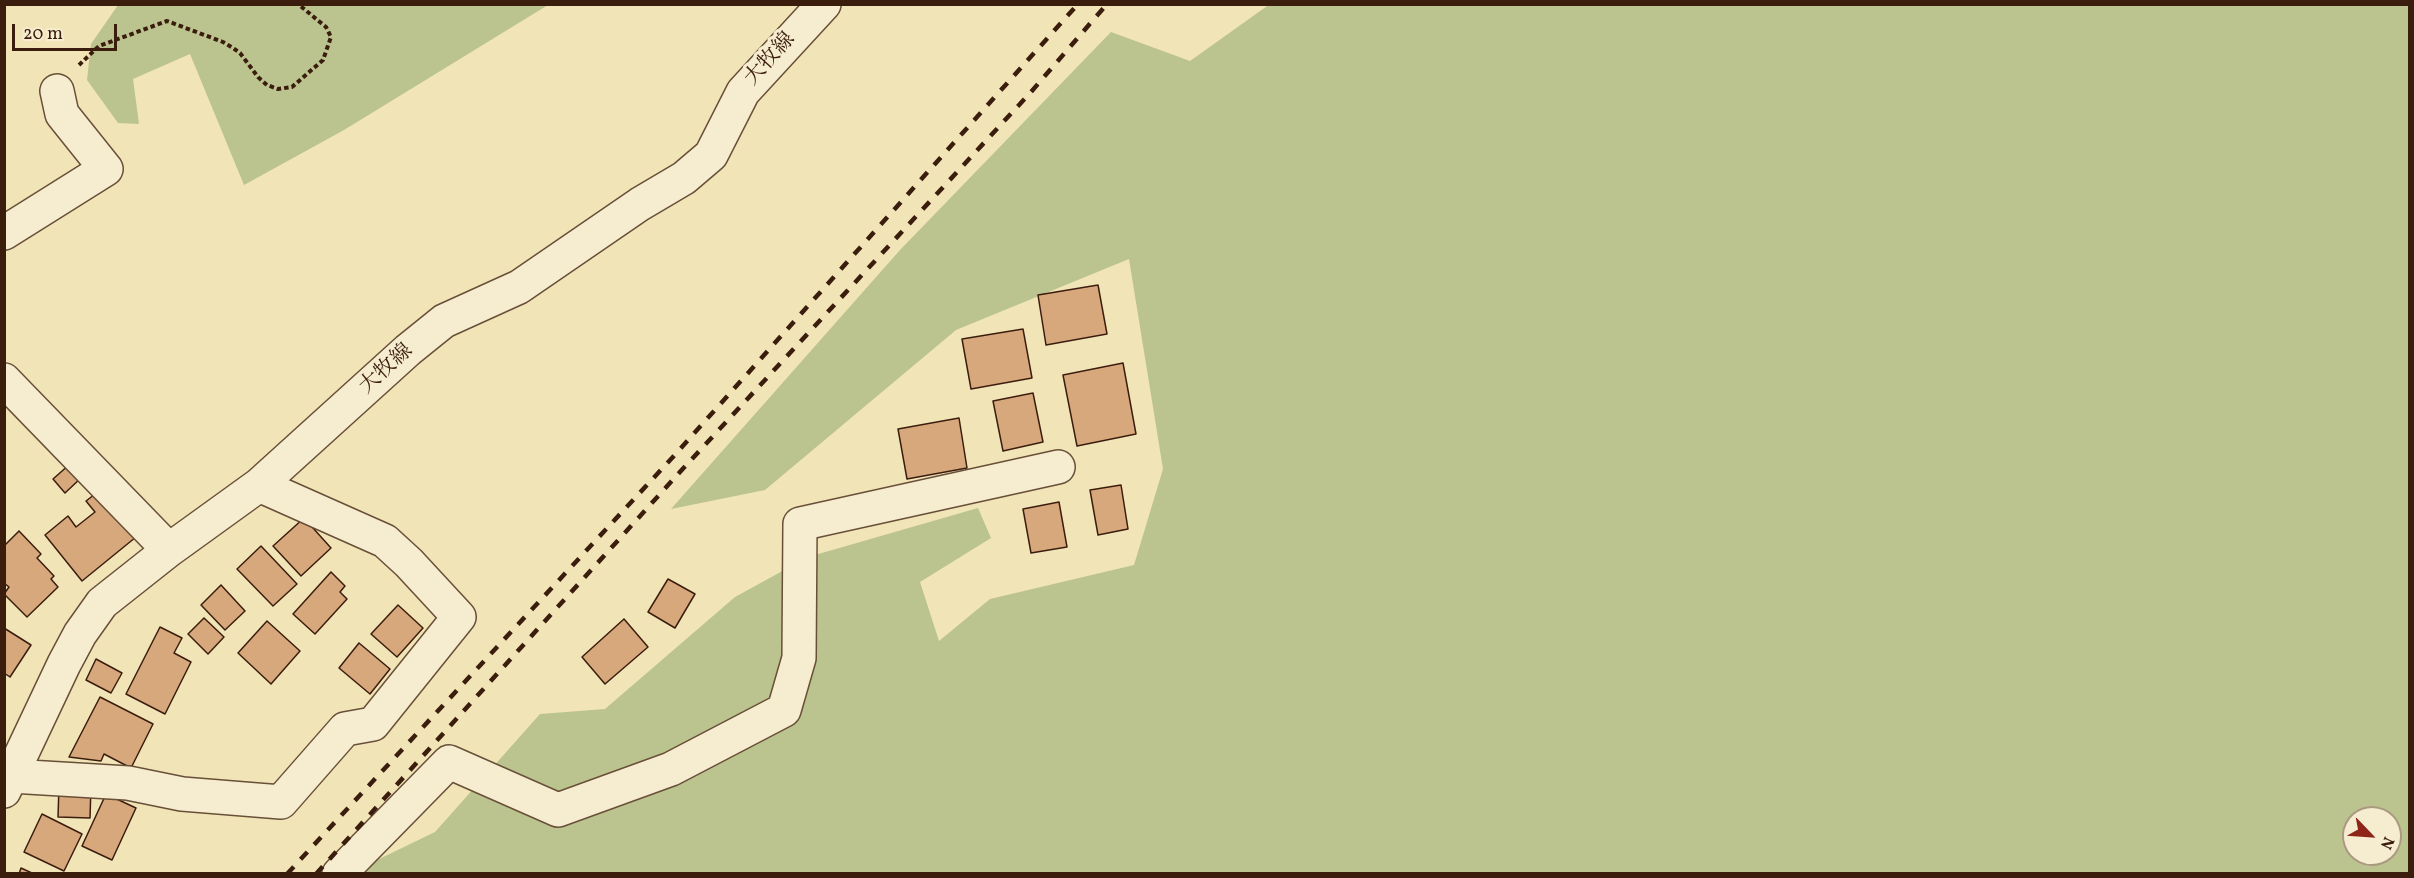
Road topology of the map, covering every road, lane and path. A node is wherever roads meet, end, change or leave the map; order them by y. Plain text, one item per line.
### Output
1 (298, 4) edge
2 (824, 4) edge
3 (57, 91) joint
4 (4, 233) edge
5 (4, 380) edge
6 (1058, 467) dead end
7 (259, 485) junction
8 (169, 550) junction
9 (8, 784) edge
10 (339, 873) edge

1 - 3 path
2 - 7 street, 大牧線
3 - 4 street
5 - 8 street
6 - 10 street
7 - 8 street, 大牧線
7 - 9 street
8 - 9 street, 大牧線

